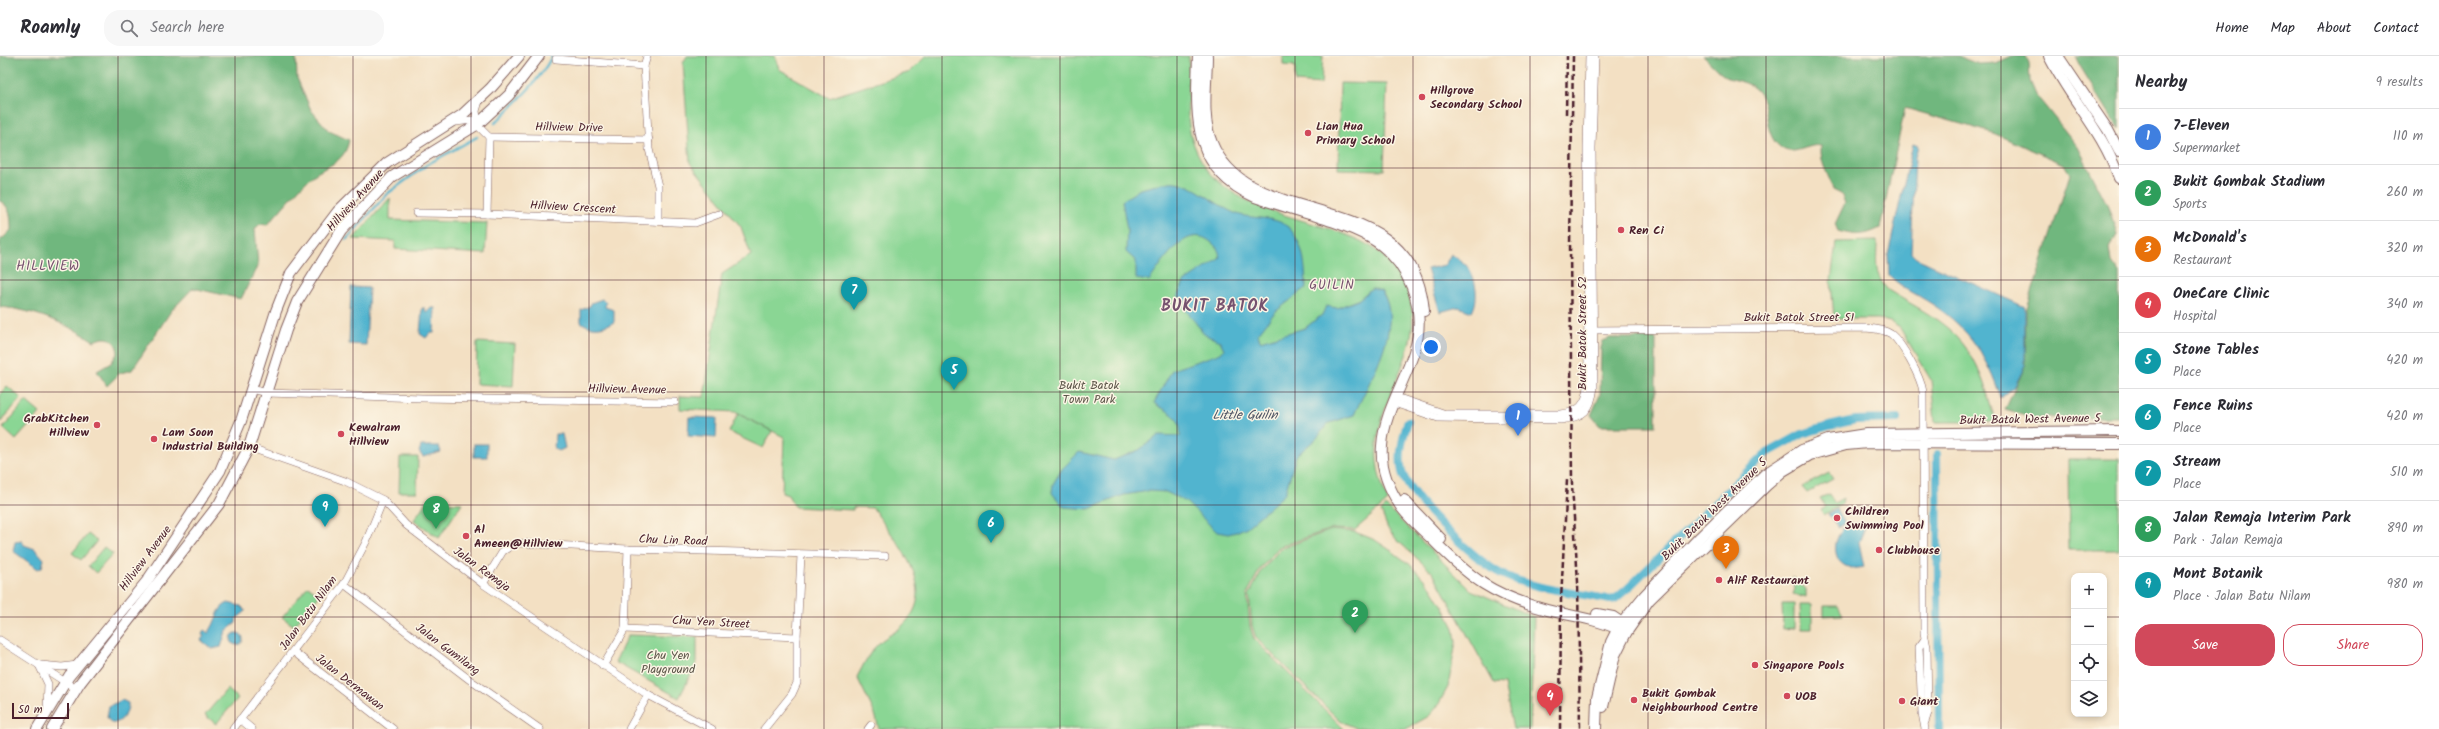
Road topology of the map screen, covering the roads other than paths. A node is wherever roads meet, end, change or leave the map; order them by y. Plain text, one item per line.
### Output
1 (519, 56) edge
2 (539, 56) edge
3 (647, 56) edge
4 (1198, 56) edge
5 (1207, 56) edge
6 (1589, 56) edge
7 (1595, 56) edge
8 (2049, 56) edge
9 (2058, 56) edge
10 (556, 59) dead end
11 (644, 66) junction
12 (480, 100) junction
13 (452, 122) junction
14 (478, 124) junction
15 (490, 137) junction
16 (649, 140) junction
17 (2119, 151) edge
18 (2119, 178) edge
19 (416, 213) dead end
20 (487, 214) junction
21 (719, 214) dead end
22 (658, 221) junction
23 (1591, 330) junction
24 (251, 389) junction
25 (267, 393) junction
26 (1398, 401) junction
27 (675, 402) dead end
28 (2119, 431) edge
29 (1925, 438) junction
30 (234, 442) junction
31 (2119, 444) edge
32 (249, 447) junction
33 (383, 500) junction
34 (628, 549) junction
35 (801, 554) junction
36 (885, 556) dead end
37 (344, 584) junction
38 (482, 584) junction
39 (1624, 628) junction
40 (625, 629) junction
41 (797, 637) junction
42 (0, 640) edge
43 (294, 652) junction
44 (38, 665) junction
45 (77, 665) junction
46 (603, 666) junction
47 (65, 682) junction
48 (76, 689) junction
49 (648, 695) junction
50 (47, 710) junction
51 (240, 719) junction
52 (1925, 726) edge
53 (37, 729) edge
54 (52, 729) edge
55 (233, 729) edge
56 (252, 729) edge
57 (393, 729) edge
58 (540, 729) edge
59 (629, 729) edge
60 (712, 729) edge
61 (764, 729) edge
62 (1596, 729) edge
63 (1603, 729) edge

1 - 12 street, Hillview Avenue
2 - 14 street, Hillview Avenue
3 - 11 street
4 - 26 street
5 - 26 street
6 - 23 street, Bukit Batok Street 52
7 - 23 street, Bukit Batok Street 52
8 - 18 street
9 - 17 street
10 - 11 street
11 - 16 street
12 - 13 street, Hillview Avenue
12 - 14 street
13 - 14 street
13 - 24 street, Hillview Avenue
14 - 15 street
14 - 25 street, Hillview Avenue
15 - 16 street, Hillview Drive
15 - 20 street
16 - 22 street
19 - 20 street, Hillview Crescent
20 - 22 street, Hillview Crescent
21 - 22 street, Hillview Crescent
23 - 26 street, Bukit Batok Street 52
23 - 29 street, Bukit Batok Street 51
24 - 25 street, Hillview Avenue
24 - 30 street, Hillview Avenue
25 - 27 street, Hillview Avenue
25 - 32 street, Hillview Avenue
26 - 39 street
28 - 29 street, Bukit Batok West Avenue 5
29 - 31 street, Bukit Batok West Avenue 5
29 - 39 street, Bukit Batok West Avenue 5
29 - 52 street, Bukit Batok Street 51
30 - 32 street, Jalan Remaja
30 - 45 street, Hillview Avenue
32 - 33 street, Jalan Remaja
32 - 48 street, Hillview Avenue
33 - 37 street, Jalan Batu Nilam
33 - 38 street, Jalan Remaja
34 - 35 street, Chu Lin Road
34 - 38 street, Chu Lin Road
34 - 40 street
35 - 36 street, Chu Lin Road
35 - 41 street
37 - 43 street, Jalan Batu Nilam
37 - 58 street, Jalan Gumilang
38 - 46 street, Jalan Remaja
39 - 62 street, Bukit Batok West Avenue 5
39 - 63 street, Bukit Batok West Avenue 5
40 - 41 street, Chu Yen Street
40 - 46 street
41 - 61 street
42 - 44 street
43 - 51 street, Jalan Batu Nilam
43 - 57 street, Jalan Dermawan
44 - 45 street
44 - 47 street
44 - 50 street
45 - 47 street, Hillview Avenue
46 - 49 street, Jalan Remaja
47 - 48 street
47 - 50 street, Hillview Avenue
48 - 54 street, Hillview Avenue
49 - 59 street
49 - 60 street, Jalan Remaja
50 - 53 street, Hillview Avenue
51 - 55 street, Jalan Batu Nilam
51 - 56 street

